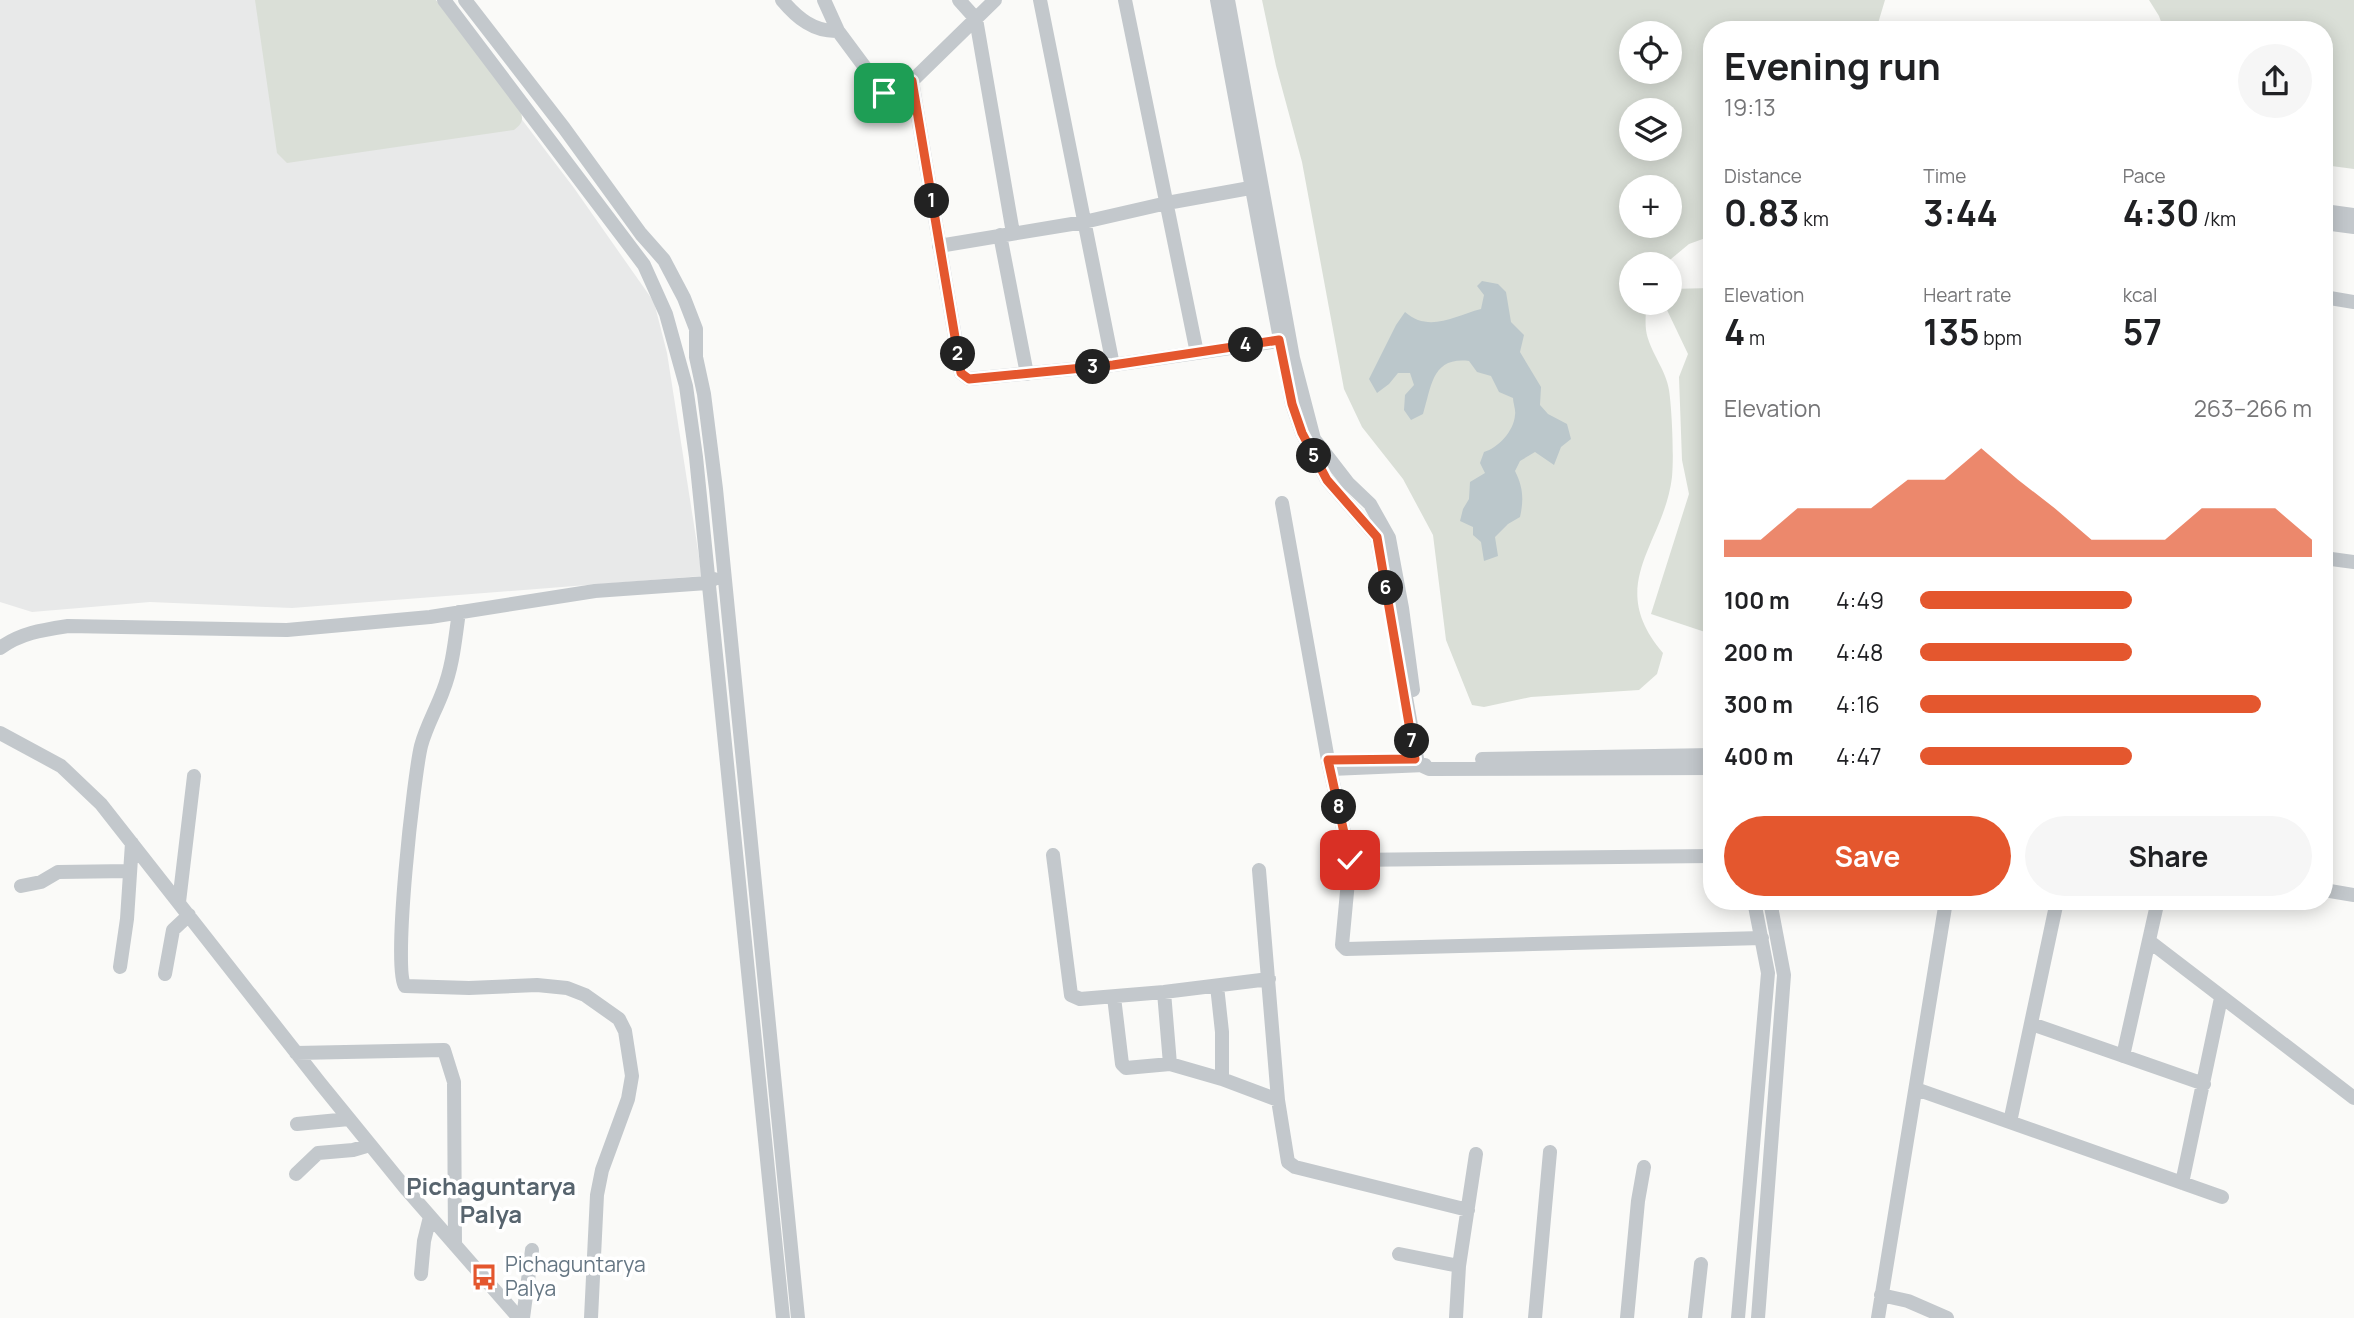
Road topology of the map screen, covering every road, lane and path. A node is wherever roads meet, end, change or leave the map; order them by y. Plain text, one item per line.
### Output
1 (444, 0) edge
2 (465, 0) edge
3 (782, 0) edge
4 (824, 0) edge
5 (959, 0) edge
6 (995, 0) edge
7 (1040, 0) edge
8 (1125, 0) edge
9 (1217, 0) edge
10 (1228, 0) edge
11 (976, 19) junction
12 (838, 31) junction
13 (912, 81) junction
14 (1257, 187) junction
15 (1167, 203) junction
16 (2333, 212) edge
17 (2354, 215) edge
18 (1084, 222) junction
19 (2333, 224) edge
20 (2354, 227) edge
21 (1007, 234) junction
22 (939, 246) junction
23 (2333, 298) edge
24 (2354, 302) edge
25 (1285, 340) junction
26 (1197, 353) junction
27 (1113, 365) junction
28 (1027, 374) junction
29 (1282, 503) dead end
30 (2333, 559) edge
31 (2354, 562) edge
32 (725, 573) junction
33 (707, 583) junction
34 (459, 612) junction
35 (0, 648) edge
36 (0, 733) edge
37 (1703, 755) edge
38 (1423, 761) junction
39 (1329, 764) junction
40 (1703, 768) edge
41 (194, 776) dead end
42 (132, 843) junction
43 (1052, 855) dead end
44 (1703, 856) edge
45 (1350, 860) junction
46 (1259, 870) dead end
47 (130, 871) junction
48 (21, 886) dead end
49 (2333, 892) edge
50 (2354, 895) edge
51 (179, 902) junction
52 (1756, 910) edge
53 (1772, 910) edge
54 (1945, 910) edge
55 (2055, 910) edge
56 (2156, 910) edge
57 (189, 915) junction
58 (1762, 938) junction
59 (2149, 941) junction
60 (120, 967) dead end
61 (165, 974) dead end
62 (1269, 979) junction
63 (1217, 986) junction
64 (1164, 992) junction
65 (1114, 997) junction
66 (2221, 998) junction
67 (2032, 1024) junction
68 (296, 1053) junction
69 (2123, 1056) junction
70 (1170, 1063) junction
71 (1222, 1079) junction
72 (2204, 1084) junction
73 (1916, 1089) junction
74 (2354, 1098) edge
75 (1278, 1100) junction
76 (349, 1119) junction
77 (2010, 1122) junction
78 (297, 1124) dead end
79 (370, 1145) junction
80 (1550, 1153) dead end
81 (1476, 1154) dead end
82 (1644, 1167) dead end
83 (296, 1174) dead end
84 (2182, 1183) junction
85 (2222, 1197) dead end
86 (1468, 1210) junction
87 (430, 1217) junction
88 (455, 1245) junction
89 (532, 1250) dead end
90 (1399, 1254) dead end
91 (1701, 1264) dead end
92 (1460, 1266) junction
93 (421, 1273) dead end
94 (1881, 1295) junction
95 (521, 1318) edge
96 (591, 1318) edge
97 (783, 1318) edge
98 (798, 1318) edge
99 (1456, 1318) edge
100 (1535, 1318) edge
101 (1627, 1318) edge
102 (1695, 1318) edge
103 (1738, 1318) edge
104 (1758, 1318) edge
105 (1878, 1318) edge
106 (1947, 1318) edge

1 - 33 street
2 - 32 street
3 - 12 street
4 - 12 street
5 - 11 street
6 - 11 street
7 - 18 street
8 - 15 street
9 - 14 street
10 - 14 street
11 - 13 street
11 - 21 street
12 - 13 street
13 - 22 street
14 - 15 street
14 - 25 street
15 - 18 street
15 - 26 street
16 - 17 street
18 - 21 street
18 - 27 street
19 - 20 street
21 - 22 street
21 - 28 street
22 - 28 street
23 - 24 street
25 - 26 street
25 - 38 street
26 - 27 street
27 - 28 street
29 - 39 street
30 - 31 street
32 - 33 street
32 - 98 street
33 - 34 street
33 - 97 street
34 - 35 street
34 - 96 street
36 - 42 street
37 - 38 street
38 - 39 street
38 - 40 street
39 - 45 street
41 - 51 street
42 - 47 street
42 - 51 street
43 - 65 street
44 - 45 street
45 - 58 street
46 - 62 street
47 - 48 street
47 - 60 street
49 - 50 street
51 - 57 street
52 - 58 street
53 - 104 street
54 - 73 street
55 - 67 street
56 - 59 street
57 - 61 street
57 - 68 street
58 - 103 street
59 - 66 street
59 - 69 street
62 - 63 street
62 - 75 street
63 - 64 street
63 - 71 street
64 - 65 street
64 - 70 street
65 - 70 street
66 - 72 street
66 - 74 street
67 - 69 street
67 - 77 street
68 - 76 street
68 - 88 street
69 - 72 street
70 - 71 street
71 - 75 street
72 - 84 street
73 - 77 street
73 - 94 street
75 - 86 street
76 - 78 street
76 - 79 street
77 - 84 street
79 - 83 street
79 - 87 street
80 - 100 street
81 - 86 street
82 - 101 street
84 - 85 street
86 - 92 street
87 - 88 street
87 - 93 street
88 - 95 street
89 - 95 street
90 - 92 street
91 - 102 street
92 - 99 street
94 - 105 street
94 - 106 street

